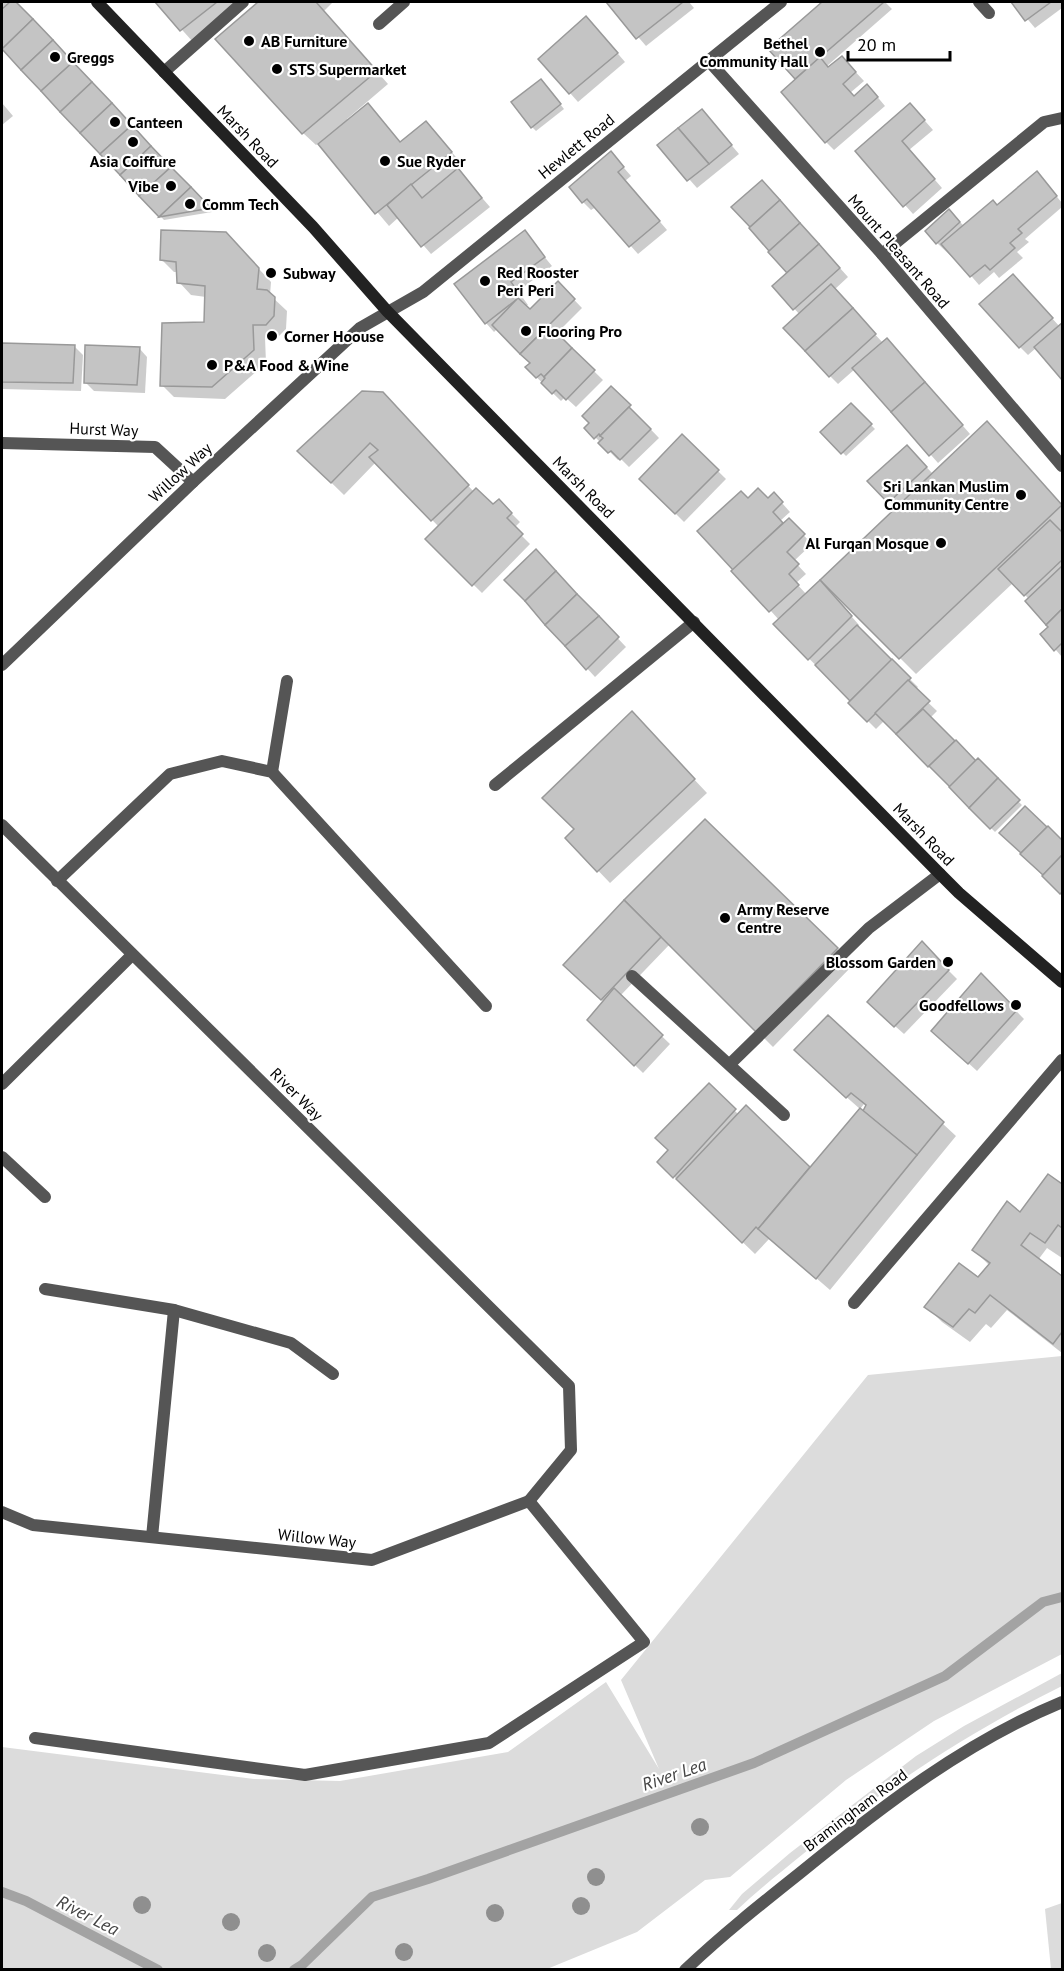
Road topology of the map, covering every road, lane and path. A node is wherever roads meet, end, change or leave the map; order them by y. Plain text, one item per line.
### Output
1 (97, 2) edge
2 (243, 2) edge
3 (404, 2) edge
4 (781, 2) edge
5 (979, 2) edge
6 (989, 13) dead end
7 (379, 24) dead end
8 (708, 60) junction
9 (164, 72) junction
10 (1062, 118) edge
11 (882, 254) junction
12 (387, 311) junction
13 (2, 443) edge
14 (1062, 466) edge
15 (193, 482) junction
16 (694, 622) junction
17 (2, 665) edge
18 (287, 681) dead end
19 (272, 771) junction
20 (495, 785) dead end
21 (2, 825) edge
22 (940, 874) junction
23 (57, 881) junction
24 (132, 955) junction
25 (632, 976) dead end
26 (1062, 982) edge
27 (486, 1006) dead end
28 (1062, 1060) edge
29 (730, 1064) junction
30 (2, 1084) edge
31 (784, 1114) dead end
32 (2, 1157) edge
33 (45, 1197) dead end
34 (45, 1289) dead end
35 (854, 1303) dead end
36 (174, 1310) junction
37 (333, 1374) dead end
38 (569, 1386) joint
39 (529, 1501) junction
40 (2, 1512) edge
41 (153, 1538) junction
42 (1062, 1702) edge
43 (35, 1738) dead end
44 (685, 1970) edge

1 - 9 main road, Marsh Road
2 - 9 street
3 - 7 street
4 - 8 street, Hewlett Road
5 - 6 street
8 - 11 street, Mount Pleasant Road
8 - 12 street, Hewlett Road
9 - 12 main road, Marsh Road
10 - 11 street
11 - 14 street, Mount Pleasant Road
12 - 15 street, Willow Way
12 - 16 main road, Marsh Road
13 - 15 street, Hurst Way
15 - 17 street, Willow Way
16 - 20 street
16 - 22 main road, Marsh Road
18 - 19 street
19 - 23 street
19 - 27 street
21 - 23 street, River Way
22 - 26 main road, Marsh Road
22 - 29 street
23 - 24 street, River Way
24 - 30 street
24 - 38 street, River Way
25 - 29 street
28 - 35 street
29 - 31 street
32 - 33 street
34 - 36 street
36 - 37 street
36 - 41 street
38 - 39 street, Willow Way
39 - 41 street, Willow Way
39 - 43 street
40 - 41 street, Willow Way
42 - 44 street, Bramingham Road

